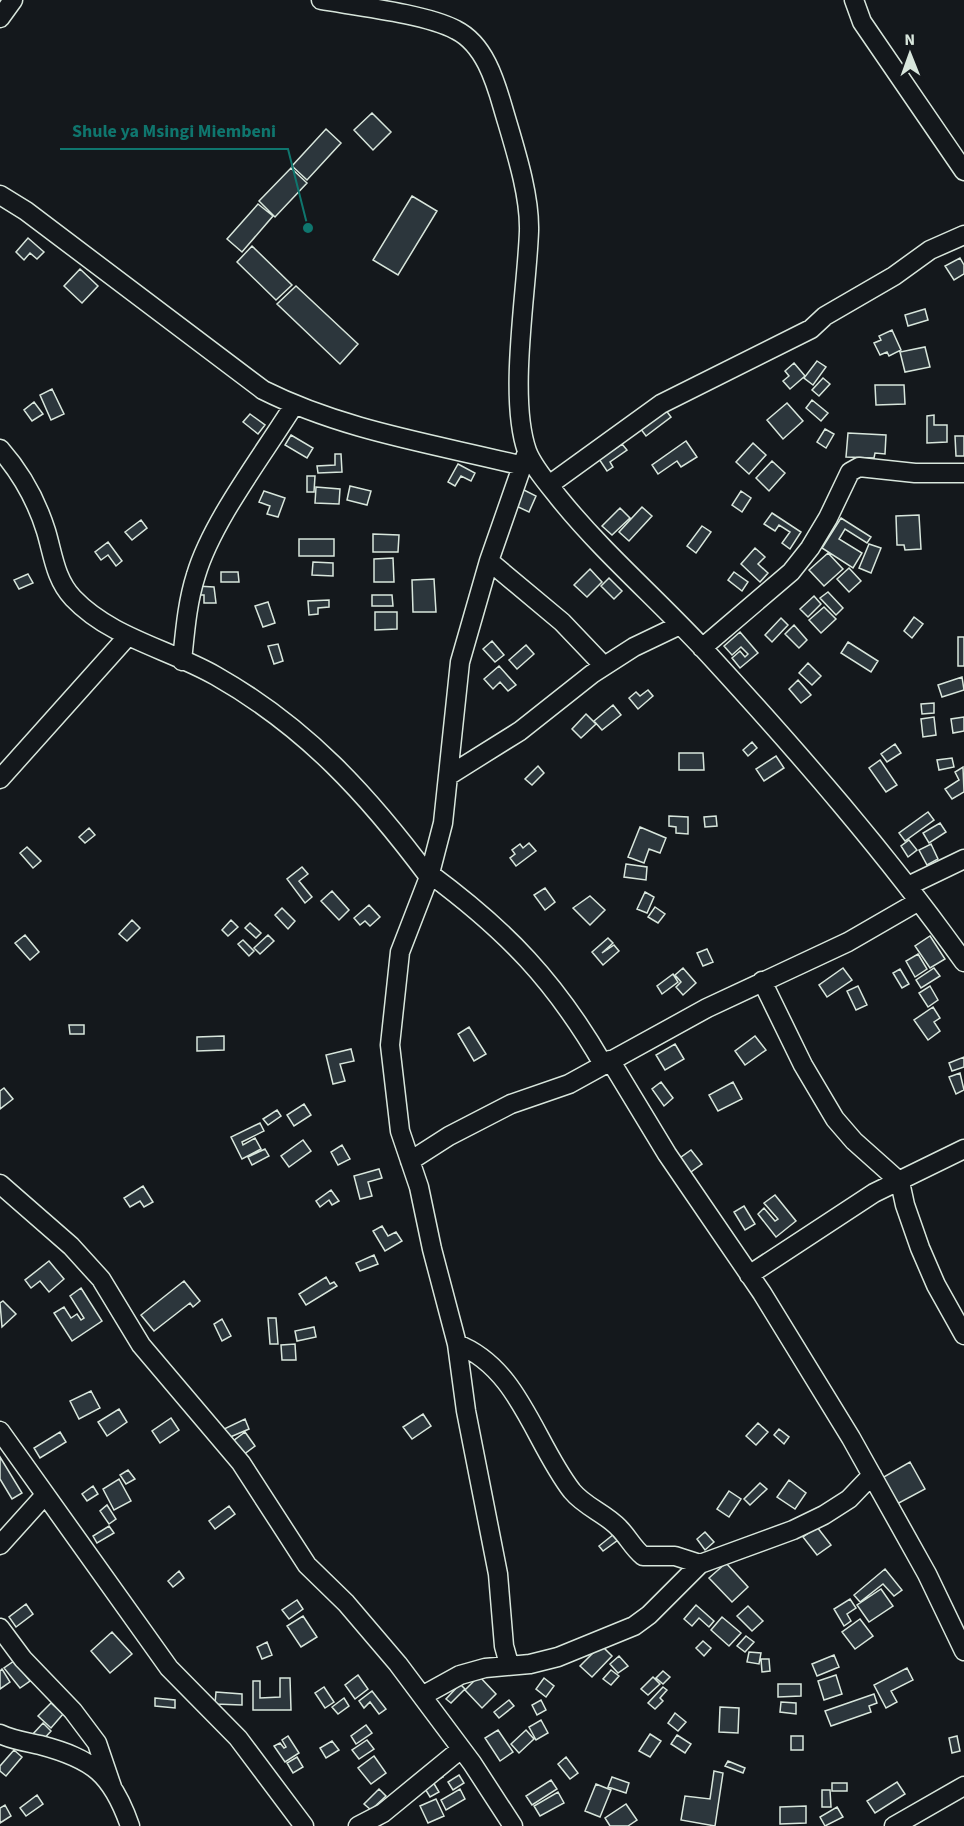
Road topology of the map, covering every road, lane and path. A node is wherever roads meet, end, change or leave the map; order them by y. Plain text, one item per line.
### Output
1 (13, 0) edge
2 (321, 0) edge
3 (854, 0) edge
4 (407, 8) edge
5 (0, 18) edge
6 (964, 171) edge
7 (0, 195) edge
8 (964, 235) edge
9 (294, 405) junction
10 (0, 448) edge
11 (525, 459) junction
12 (964, 473) edge
13 (549, 485) junction
14 (489, 561) junction
15 (680, 625) junction
16 (128, 636) junction
17 (702, 648) junction
18 (182, 661) junction
19 (604, 666) junction
20 (448, 776) junction
21 (0, 779) edge
22 (964, 859) edge
23 (430, 875) junction
24 (914, 894) junction
25 (964, 962) edge
26 (762, 981) junction
27 (607, 1062) junction
28 (964, 1149) edge
29 (411, 1161) junction
30 (900, 1182) junction
31 (0, 1185) edge
32 (749, 1275) junction
33 (964, 1335) edge
34 (457, 1344) junction
35 (0, 1431) edge
36 (872, 1475) junction
37 (45, 1495) junction
38 (0, 1545) edge
39 (700, 1564) junction
40 (0, 1628) edge
41 (964, 1651) edge
42 (509, 1664) junction
43 (422, 1696) junction
44 (0, 1734) edge
45 (461, 1749) junction
46 (964, 1786) edge
47 (112, 1787) junction
48 (130, 1826) edge
49 (304, 1826) edge
50 (358, 1826) edge
51 (513, 1826) edge
52 (894, 1826) edge

1 - 5 street
2 - 4 street
3 - 6 street
4 - 11 street
7 - 9 street
8 - 13 street
9 - 11 street
9 - 18 street
10 - 16 street
11 - 13 street
11 - 14 street
12 - 17 street
13 - 15 street
14 - 19 street
14 - 20 street
15 - 17 street
15 - 19 street
16 - 18 street
16 - 21 street
17 - 24 street
18 - 23 street
19 - 20 street
20 - 23 street
22 - 24 street
23 - 27 street
23 - 29 street
24 - 25 street
24 - 26 street
26 - 27 street
26 - 30 street
27 - 29 street
27 - 32 street
28 - 30 street
29 - 34 street
30 - 32 street
30 - 33 street
31 - 43 street
32 - 36 street
34 - 39 street
34 - 42 street
35 - 37 street
36 - 39 street
36 - 41 street
37 - 38 street
37 - 49 street
39 - 42 street
40 - 47 street
42 - 43 street
43 - 45 street
44 - 47 street
45 - 50 street
45 - 51 street
46 - 52 street
47 - 48 street

